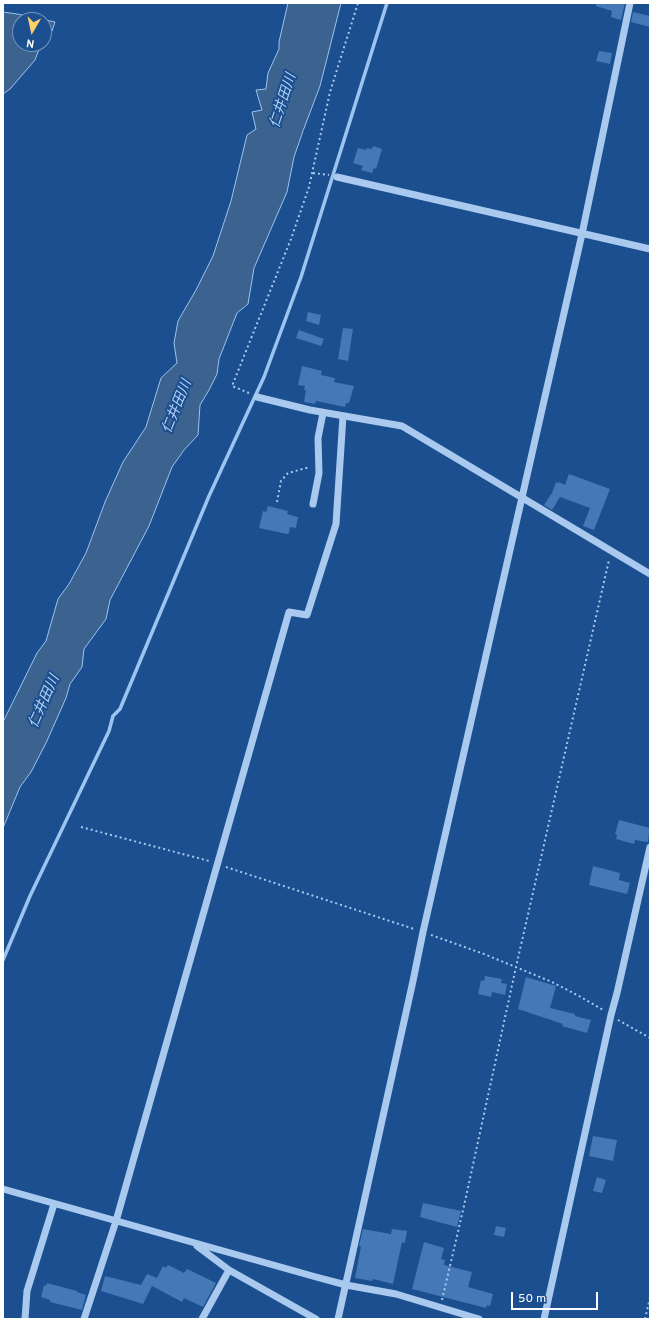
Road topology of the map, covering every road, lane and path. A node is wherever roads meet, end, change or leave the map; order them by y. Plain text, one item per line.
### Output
1 (358, 3) edge
2 (630, 3) edge
3 (312, 173) junction
4 (337, 177) joint
5 (582, 234) junction
6 (650, 249) edge
7 (248, 393) dead end
8 (257, 397) dead end
9 (323, 413) junction
10 (343, 416) junction
11 (319, 465) junction
12 (521, 498) junction
13 (277, 502) dead end
14 (313, 504) dead end
15 (610, 551) junction
16 (650, 574) edge
17 (81, 827) dead end
18 (650, 847) edge
19 (216, 863) junction
20 (423, 932) junction
21 (516, 967) junction
22 (611, 1016) junction
23 (650, 1038) edge
24 (3, 1189) edge
25 (54, 1204) junction
26 (116, 1221) junction
27 (194, 1243) junction
28 (229, 1270) junction
29 (346, 1285) junction
30 (650, 1298) edge
31 (441, 1306) junction
32 (25, 1319) edge
33 (84, 1319) edge
34 (202, 1319) edge
35 (316, 1319) edge
36 (338, 1319) edge
37 (479, 1319) edge
38 (544, 1319) edge
39 (645, 1319) edge

1 - 3 path
2 - 5 street
3 - 4 path
3 - 7 path
4 - 5 street
5 - 6 street
5 - 12 street
8 - 9 street
9 - 10 street
9 - 11 street
10 - 12 street
10 - 19 street
11 - 13 path
11 - 14 street
12 - 15 street
12 - 20 street
15 - 16 street
15 - 21 path
17 - 19 path
18 - 22 street
19 - 20 path
19 - 26 street
20 - 21 path
20 - 29 street
21 - 22 path
21 - 31 path
22 - 23 path
22 - 38 street
24 - 25 street
25 - 26 street
25 - 32 street
26 - 27 street
26 - 33 street
27 - 28 street
27 - 29 street
28 - 34 street
28 - 35 street
29 - 31 street
29 - 36 street
30 - 39 path
31 - 37 street

